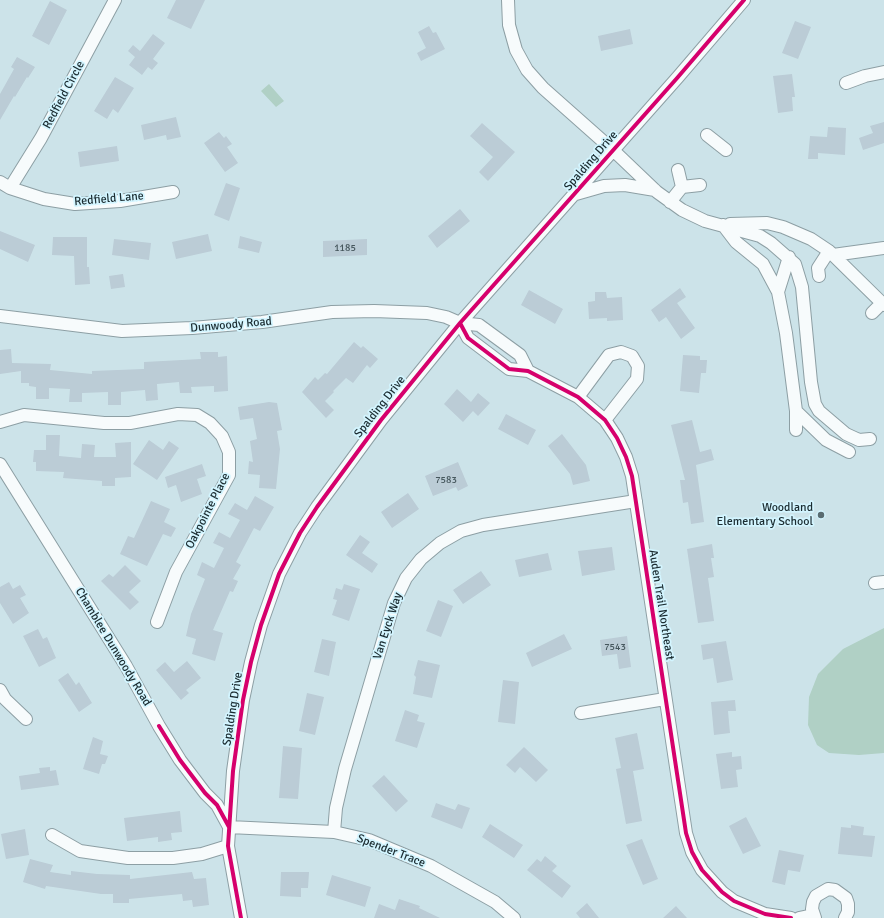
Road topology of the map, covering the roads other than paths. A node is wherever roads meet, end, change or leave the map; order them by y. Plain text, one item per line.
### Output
1 (115, 0) edge
2 (508, 0) edge
3 (744, 0) edge
4 (884, 72) edge
5 (846, 83) dead end
6 (707, 135) dead end
7 (726, 150) dead end
8 (614, 151) junction
9 (678, 170) dead end
10 (5, 185) edge
11 (700, 185) dead end
12 (682, 186) junction
13 (656, 190) junction
14 (173, 192) dead end
15 (576, 194) junction
16 (670, 202) junction
17 (723, 225) junction
18 (884, 248) edge
19 (831, 253) junction
20 (789, 257) junction
21 (820, 276) dead end
22 (778, 292) junction
23 (883, 304) edge
24 (872, 312) dead end
25 (0, 316) edge
26 (460, 323) junction
27 (528, 371) junction
28 (578, 397) junction
29 (796, 411) junction
30 (605, 420) junction
31 (0, 422) edge
32 (796, 430) dead end
33 (870, 438) dead end
34 (849, 452) dead end
35 (0, 464) edge
36 (636, 501) junction
37 (157, 622) dead end
38 (2, 697) edge
39 (665, 699) junction
40 (581, 713) dead end
41 (26, 719) dead end
42 (229, 827) junction
43 (334, 832) junction
44 (52, 835) dead end
45 (228, 846) junction
46 (814, 917) edge
47 (241, 918) edge
48 (514, 918) edge
49 (791, 918) edge
50 (799, 918) edge
51 (845, 918) edge

1 - 10 street, Redfield Circle
2 - 8 street
3 - 8 street, Spalding Drive
4 - 5 street
6 - 7 street
8 - 13 street
8 - 15 street, Spalding Drive
9 - 12 street
10 - 14 street, Redfield Lane
11 - 12 street
12 - 16 street
13 - 15 street
13 - 16 street
15 - 26 street, Spalding Drive
16 - 17 street
17 - 19 street
17 - 20 street
17 - 22 street
18 - 19 street
19 - 21 street
19 - 23 street
20 - 22 street
20 - 33 street
22 - 29 street
23 - 24 street
25 - 26 street, Dunwoody Road
26 - 27 street, Auden Trail Northeast
26 - 27 street
26 - 42 street, Spalding Drive
27 - 28 street, Auden Trail Northeast
28 - 30 street, Auden Trail Northeast
28 - 30 street
29 - 32 street
29 - 34 street
30 - 36 street, Auden Trail Northeast
31 - 37 street, Oakpointe Place
35 - 42 street, Chamblee Dunwoody Road
36 - 39 street, Auden Trail Northeast
36 - 43 street, Van Eyck Way
38 - 41 street
39 - 40 street
39 - 49 street, Auden Trail Northeast
42 - 43 street, Spender Trace
42 - 45 street, Spalding Drive
43 - 48 street, Spender Trace
44 - 45 street
45 - 47 street, Spalding Drive
46 - 50 street
46 - 51 street

